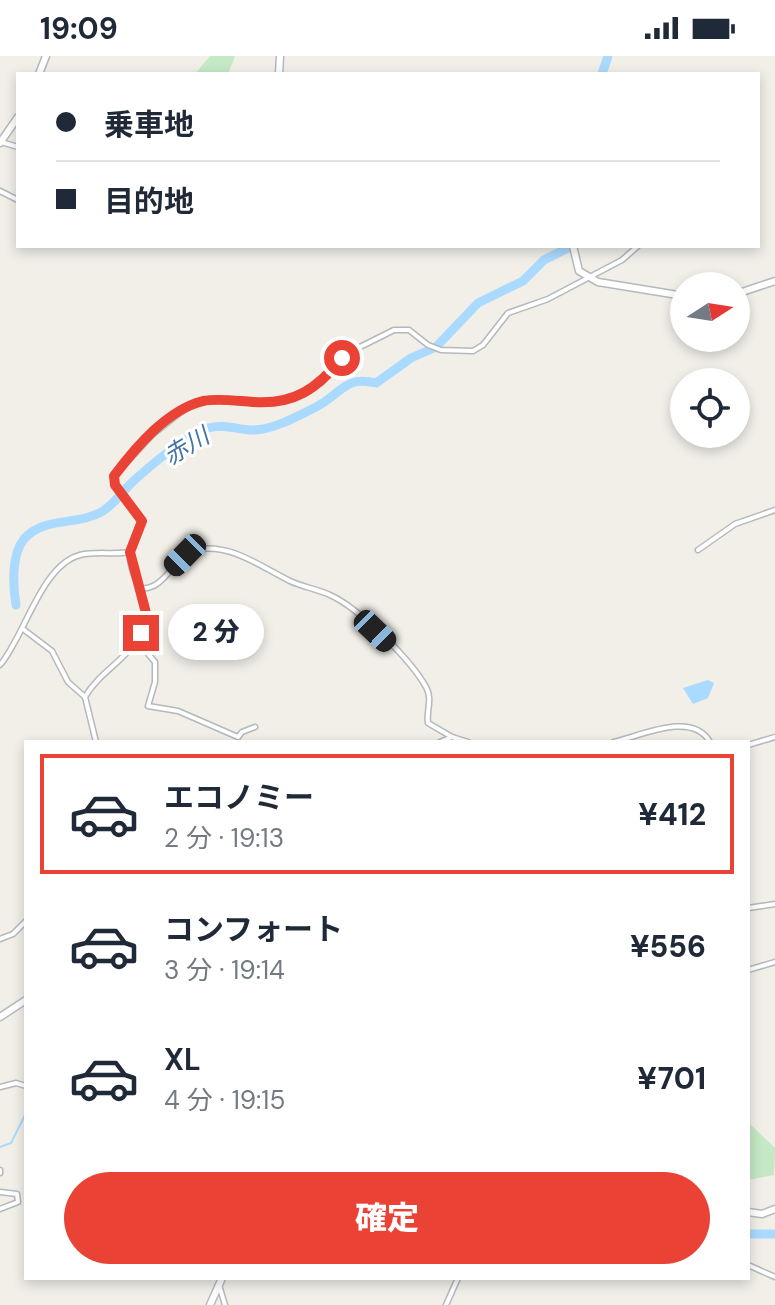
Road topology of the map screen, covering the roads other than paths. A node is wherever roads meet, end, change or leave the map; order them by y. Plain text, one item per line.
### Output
1 (16, 120) edge
2 (0, 143) edge
3 (573, 248) edge
4 (636, 248) edge
5 (588, 277) junction
6 (775, 281) edge
7 (750, 289) edge
8 (670, 293) edge
9 (775, 510) edge
10 (698, 550) dead end
11 (130, 552) junction
12 (141, 588) junction
13 (22, 628) junction
14 (137, 641) junction
15 (0, 665) edge
16 (85, 697) junction
17 (255, 727) dead end
18 (452, 737) junction
19 (775, 737) edge
20 (96, 740) edge
21 (238, 740) edge
22 (445, 740) edge
23 (462, 740) edge
24 (623, 740) edge
25 (709, 740) edge
26 (750, 744) edge
27 (775, 904) edge
28 (750, 909) edge
29 (24, 923) edge
30 (0, 939) edge
31 (775, 962) edge
32 (750, 969) edge
33 (24, 1001) edge
34 (0, 1017) edge
35 (24, 1085) edge
36 (0, 1087) edge
37 (0, 1192) edge
38 (0, 1209) edge
39 (775, 1209) edge
40 (750, 1212) edge
41 (750, 1266) edge
42 (775, 1277) edge
43 (221, 1280) edge
44 (457, 1280) edge
45 (210, 1305) edge
46 (225, 1305) edge
47 (446, 1305) edge

1 - 2 street
3 - 5 street
4 - 5 street
5 - 8 street
5 - 11 street
6 - 7 street
9 - 10 street
11 - 12 street
11 - 13 street
12 - 14 street
12 - 18 street
13 - 15 street
13 - 16 street
14 - 16 street
14 - 21 street
16 - 20 street
17 - 21 street
18 - 22 street
18 - 23 street
19 - 26 street
24 - 25 street
27 - 28 street
29 - 30 street
31 - 32 street
33 - 34 street
35 - 36 street
37 - 38 street
39 - 40 street
41 - 42 street
43 - 45 street
43 - 46 street
44 - 47 street

